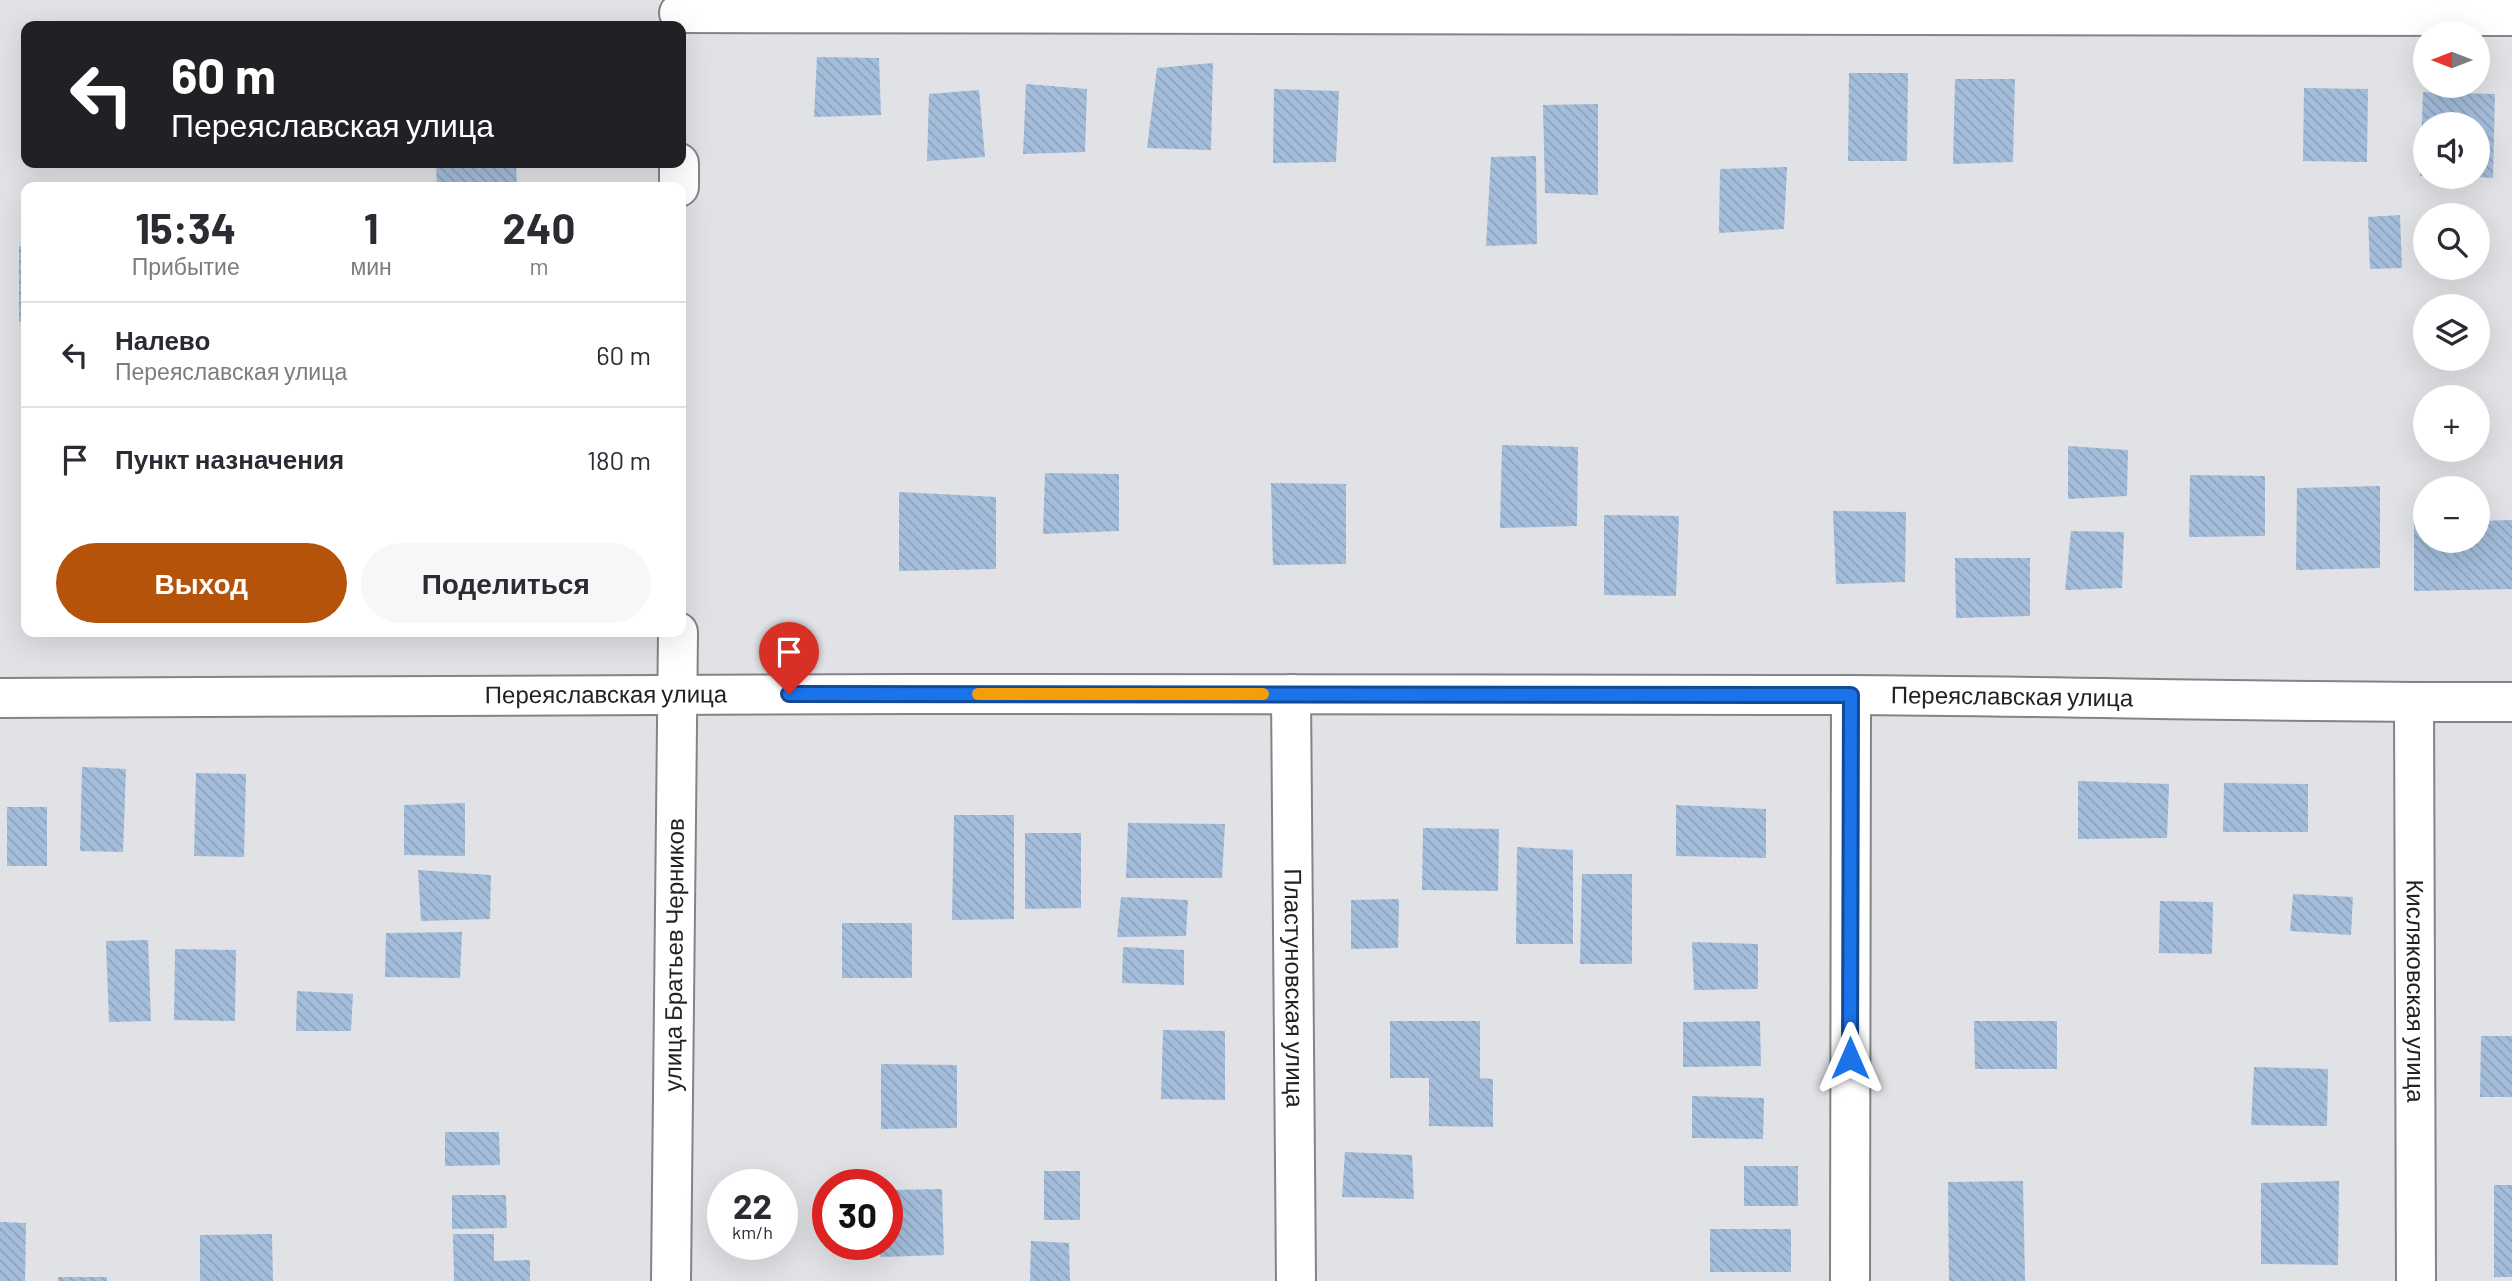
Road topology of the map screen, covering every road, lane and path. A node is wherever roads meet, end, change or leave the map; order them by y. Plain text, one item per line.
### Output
1 (679, 13) edge
2 (2512, 16) edge
3 (678, 637) edge
4 (678, 694) junction
5 (1291, 694) junction
6 (1851, 695) junction
7 (0, 698) edge
8 (2414, 702) junction
9 (2512, 702) edge
10 (671, 1281) edge
11 (1296, 1281) edge
12 (1850, 1281) edge
13 (2416, 1281) edge

1 - 2 street
3 - 4 street, улица Братьев Черников
4 - 5 street, Переяславская улица
4 - 7 street, Переяславская улица
4 - 10 street, улица Братьев Черников
5 - 6 street, Переяславская улица
5 - 11 street, Пластуновская улица
6 - 8 street, Переяславская улица
6 - 12 street
8 - 9 street, Переяславская улица
8 - 13 street, Кисляковская улица

